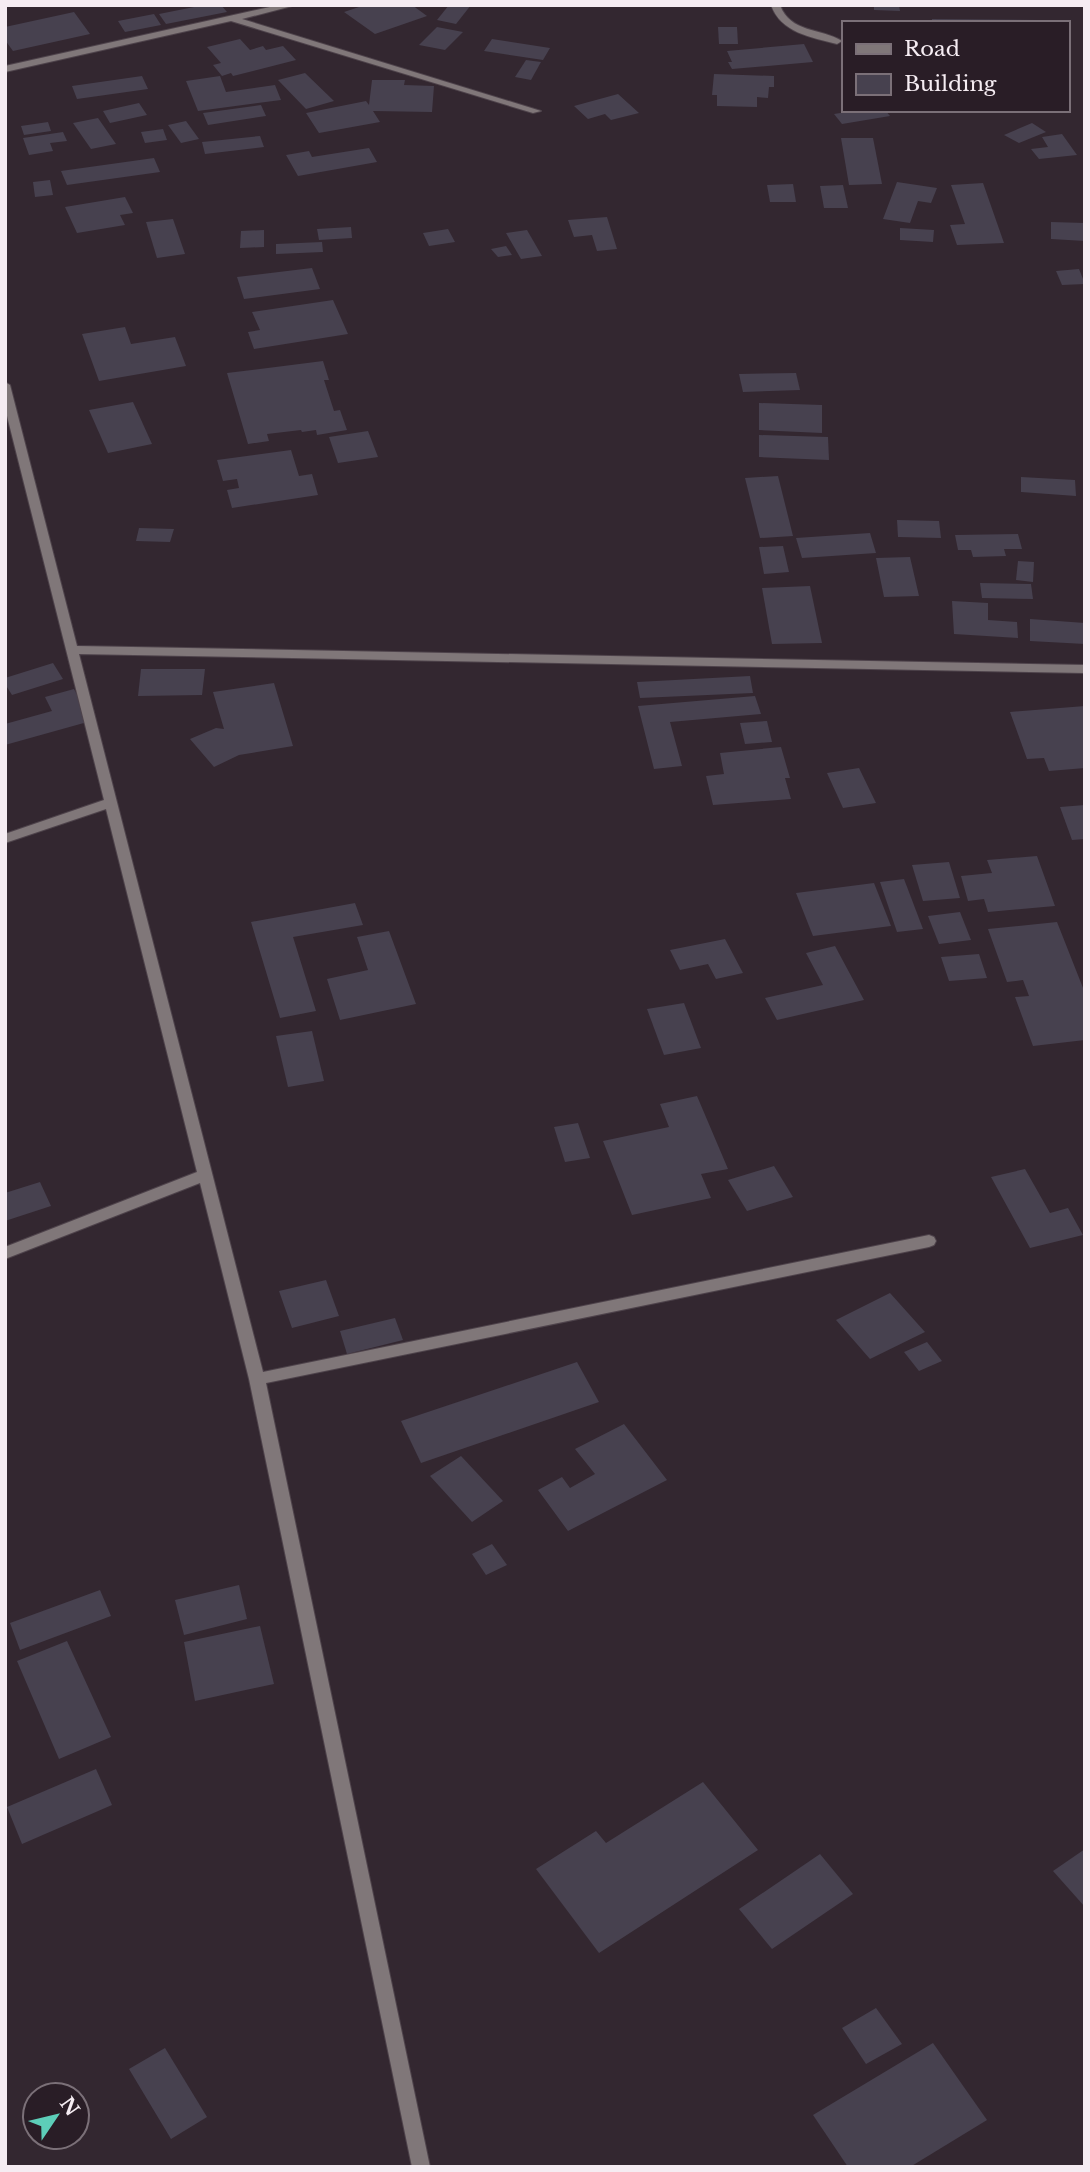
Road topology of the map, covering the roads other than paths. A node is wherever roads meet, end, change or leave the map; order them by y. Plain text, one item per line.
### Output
1 (292, 5) edge
2 (775, 5) edge
3 (233, 19) junction
4 (837, 41) dead end
5 (5, 69) edge
6 (536, 111) dead end
7 (5, 385) edge
8 (74, 650) junction
9 (1085, 669) edge
10 (112, 802) junction
11 (5, 839) edge
12 (205, 1175) junction
13 (929, 1241) dead end
14 (5, 1253) edge
15 (257, 1379) junction
16 (421, 2167) edge

1 - 3 street
2 - 4 street
3 - 5 street
3 - 6 street
7 - 8 street
8 - 9 street
8 - 10 street
10 - 11 street
10 - 12 street
12 - 14 street
12 - 15 street
13 - 15 street
15 - 16 street

